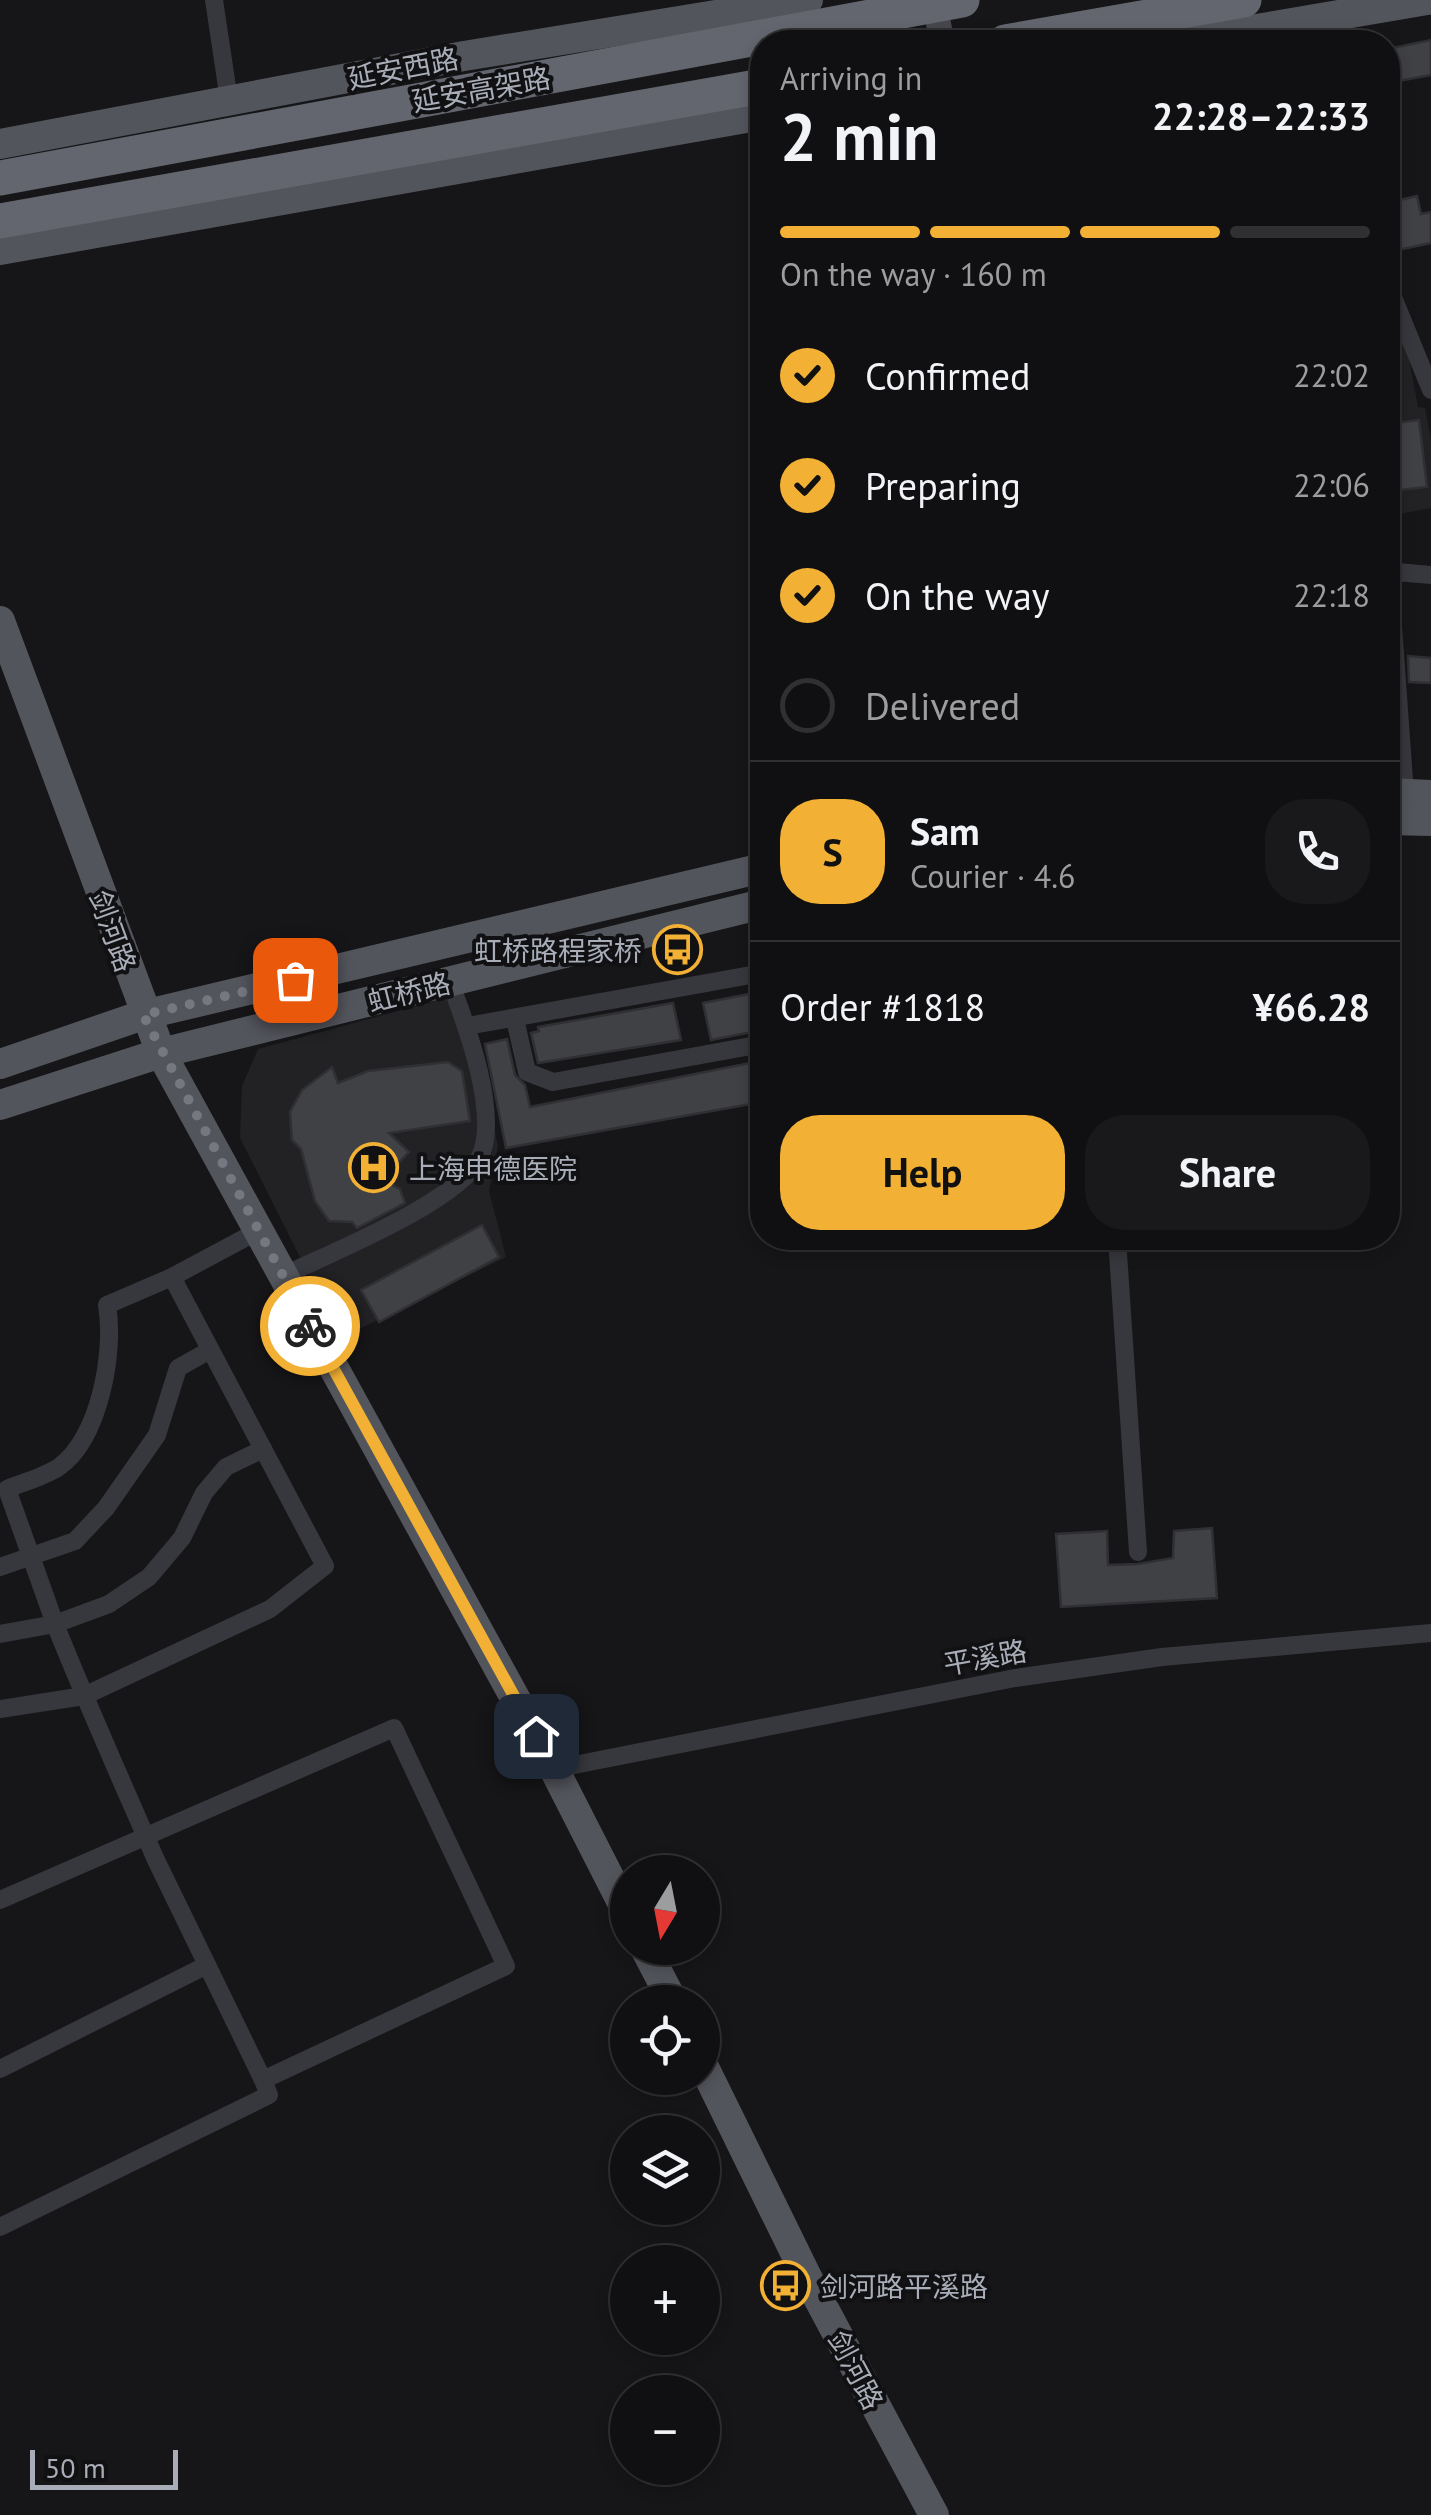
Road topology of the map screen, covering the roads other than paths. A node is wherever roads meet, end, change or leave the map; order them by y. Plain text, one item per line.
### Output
1 (214, 0) edge
2 (808, 0) edge
3 (934, 0) edge
4 (962, 0) edge
5 (1244, 0) edge
6 (1427, 0) edge
7 (800, 30) edge
8 (940, 30) edge
9 (1073, 30) edge
10 (1274, 30) edge
11 (750, 39) edge
12 (750, 88) edge
13 (229, 100) junction
14 (750, 117) edge
15 (0, 144) edge
16 (0, 178) edge
17 (0, 222) edge
18 (0, 250) edge
19 (1400, 314) edge
20 (1431, 390) edge
21 (1400, 572) edge
22 (1431, 576) edge
23 (0, 621) edge
24 (1400, 701) edge
25 (1408, 794) edge
26 (1400, 820) edge
27 (1431, 820) edge
28 (750, 871) edge
29 (750, 907) edge
30 (750, 975) edge
31 (450, 982) junction
32 (143, 1015) junction
33 (515, 1018) junction
34 (467, 1026) junction
35 (750, 1046) edge
36 (161, 1053) junction
37 (0, 1064) edge
38 (0, 1105) edge
39 (258, 1231) junction
40 (1117, 1250) edge
41 (283, 1276) junction
42 (172, 1277) junction
43 (210, 1350) junction
44 (263, 1450) junction
45 (4, 1491) edge
46 (1138, 1552) dead end
47 (32, 1559) junction
48 (0, 1567) edge
49 (54, 1624) junction
50 (1431, 1632) edge
51 (0, 1634) edge
52 (84, 1696) junction
53 (0, 1709) edge
54 (554, 1769) junction
55 (144, 1834) junction
56 (610, 1879) edge
57 (0, 1900) edge
58 (207, 1965) junction
59 (0, 2069) edge
60 (263, 2080) junction
61 (718, 2095) edge
62 (0, 2227) edge
63 (934, 2515) edge

1 - 13 street
2 - 13 main road, 延安西路
3 - 8 street
4 - 7 highway, 延安高架路, bridge
5 - 9 highway
6 - 10 main road
11 - 16 highway, 延安高架路, bridge
12 - 17 highway, 延安高架路
13 - 15 main road, 延安西路
14 - 18 main road
19 - 20 street
21 - 22 street
23 - 32 main road, 剑河路
24 - 25 street
26 - 27 main road
28 - 32 main road, 虹桥路
29 - 31 main road, 虹桥路
30 - 33 street
31 - 34 street
31 - 36 main road, 虹桥路
32 - 36 main road, 剑河路
32 - 37 main road, 虹桥路
33 - 34 street
33 - 35 street
34 - 41 street
36 - 38 main road, 虹桥路
36 - 39 main road, 剑河路
39 - 41 main road, 剑河路
39 - 42 street
40 - 46 street
41 - 54 main road, 剑河路
42 - 43 street
42 - 45 street
43 - 44 street
43 - 47 street
44 - 49 street
44 - 52 street
45 - 47 street
47 - 48 street
47 - 49 street
49 - 51 street
49 - 52 street
50 - 54 street, 平溪路
52 - 53 street
52 - 55 street
54 - 56 main road, 剑河路
55 - 57 street
55 - 58 street
55 - 60 street
58 - 59 street
58 - 60 street
60 - 62 street
61 - 63 main road, 剑河路

